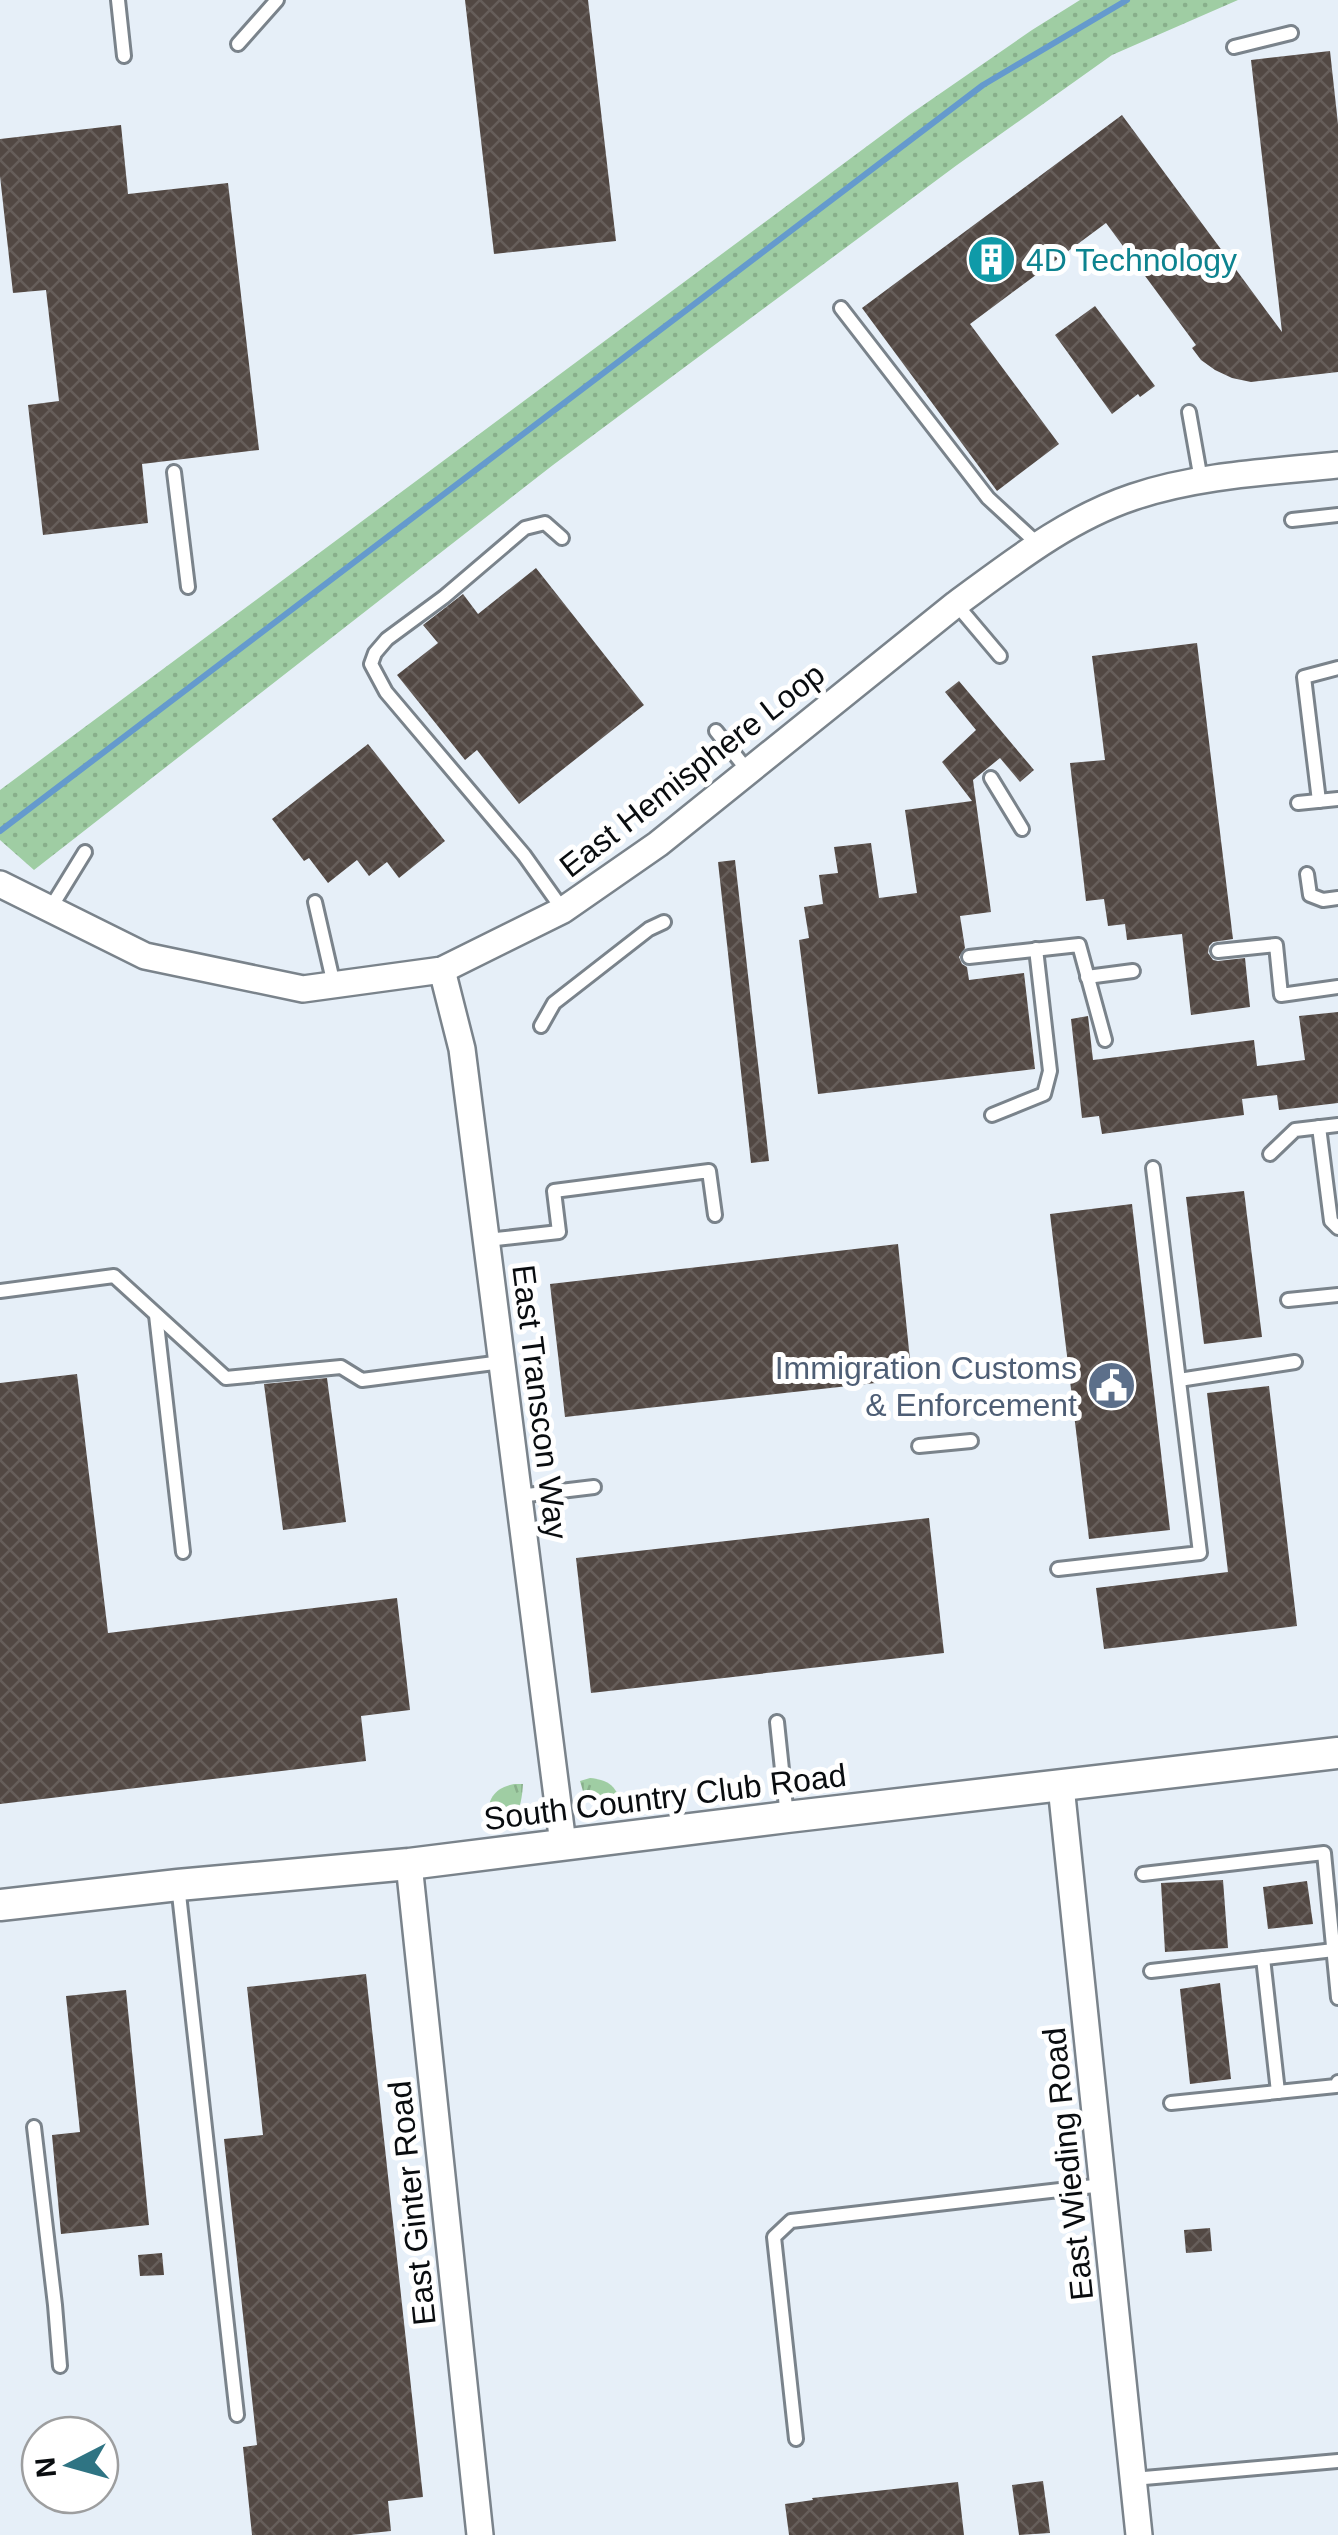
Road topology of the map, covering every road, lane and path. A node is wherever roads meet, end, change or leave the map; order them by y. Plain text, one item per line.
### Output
1 (118, 0) edge
2 (277, 0) edge
3 (1291, 33) dead end
4 (238, 44) dead end
5 (1234, 47) dead end
6 (124, 56) dead end
7 (841, 308) dead end
8 (1189, 412) dead end
9 (1338, 465) edge
10 (174, 472) dead end
11 (1201, 480) junction
12 (1338, 516) edge
13 (1292, 520) dead end
14 (562, 538) dead end
15 (1039, 545) junction
16 (188, 587) dead end
17 (956, 604) junction
18 (1000, 656) dead end
19 (1338, 668) edge
20 (716, 731) dead end
21 (748, 772) junction
22 (991, 778) dead end
23 (1338, 799) edge
24 (1319, 801) junction
25 (1298, 804) dead end
26 (1022, 829) dead end
27 (85, 852) dead end
28 (1307, 874) dead end
29 (0, 884) edge
30 (1338, 898) edge
31 (315, 902) dead end
32 (50, 909) junction
33 (563, 910) junction
34 (664, 922) dead end
35 (1036, 949) junction
36 (1218, 951) dead end
37 (969, 957) dead end
38 (442, 970) junction
39 (1133, 971) dead end
40 (1087, 977) junction
41 (334, 985) junction
42 (1338, 987) edge
43 (542, 1026) dead end
44 (1105, 1040) dead end
45 (992, 1115) dead end
46 (1338, 1125) edge
47 (1319, 1128) junction
48 (1270, 1154) dead end
49 (1153, 1168) dead end
50 (715, 1215) dead end
51 (1338, 1228) edge
52 (486, 1240) junction
53 (0, 1291) edge
54 (1338, 1295) edge
55 (1288, 1300) dead end
56 (156, 1315) junction
57 (502, 1362) junction
58 (1295, 1362) dead end
59 (1179, 1380) junction
60 (971, 1442) dead end
61 (919, 1446) dead end
62 (594, 1487) dead end
63 (518, 1496) junction
64 (183, 1552) dead end
65 (1058, 1570) dead end
66 (777, 1722) dead end
67 (1338, 1754) edge
68 (1061, 1786) junction
69 (787, 1816) junction
70 (563, 1844) junction
71 (409, 1864) junction
72 (1143, 1874) dead end
73 (178, 1885) junction
74 (0, 1905) edge
75 (1334, 1950) junction
76 (1264, 1958) junction
77 (1152, 1971) dead end
78 (1338, 1998) edge
79 (1338, 2082) edge
80 (1278, 2092) junction
81 (1171, 2103) dead end
82 (34, 2127) dead end
83 (1103, 2184) junction
84 (60, 2366) dead end
85 (236, 2415) dead end
86 (796, 2439) dead end
87 (1338, 2461) edge
88 (1133, 2478) junction
89 (480, 2535) edge
90 (1139, 2535) edge

1 - 6 lane
2 - 4 lane
3 - 5 lane
7 - 15 lane
8 - 11 lane
9 - 11 street, East Hemisphere Loop
10 - 16 lane
11 - 15 street, East Hemisphere Loop
12 - 13 lane
14 - 33 lane
15 - 17 street, East Hemisphere Loop
17 - 18 lane
17 - 21 street, East Hemisphere Loop
19 - 24 lane
20 - 21 lane
21 - 33 street, East Hemisphere Loop
22 - 26 lane
23 - 24 lane
24 - 25 lane
27 - 32 lane
28 - 30 lane
29 - 32 street, East Hemisphere Loop
31 - 41 lane
32 - 41 street, East Hemisphere Loop
33 - 38 street, East Hemisphere Loop
34 - 43 lane
35 - 37 lane
35 - 40 lane
35 - 45 lane
36 - 42 lane
38 - 41 street, East Hemisphere Loop
38 - 52 street, East Transcon Way
39 - 40 lane
40 - 44 lane
46 - 47 lane
47 - 48 lane
47 - 51 lane
49 - 59 lane
50 - 52 lane
52 - 57 street, East Transcon Way
53 - 56 lane
54 - 55 lane
56 - 57 lane
56 - 64 lane
57 - 63 street, East Transcon Way
58 - 59 lane
59 - 65 lane
60 - 61 lane
62 - 63 lane
63 - 70 street, East Transcon Way
66 - 69 lane
67 - 68 street, South Country Club Road
68 - 69 street, South Country Club Road
68 - 83 street, East Wieding Road
69 - 70 street, South Country Club Road
70 - 71 street, South Country Club Road
71 - 73 street, South Country Club Road
71 - 89 street, East Ginter Road
72 - 75 lane
73 - 74 street, South Country Club Road
73 - 85 lane
75 - 76 lane
75 - 78 lane
76 - 77 lane
76 - 80 lane
79 - 80 lane
80 - 81 lane
82 - 84 lane
83 - 86 lane
83 - 88 street, East Wieding Road
87 - 88 lane
88 - 90 street, East Wieding Road

